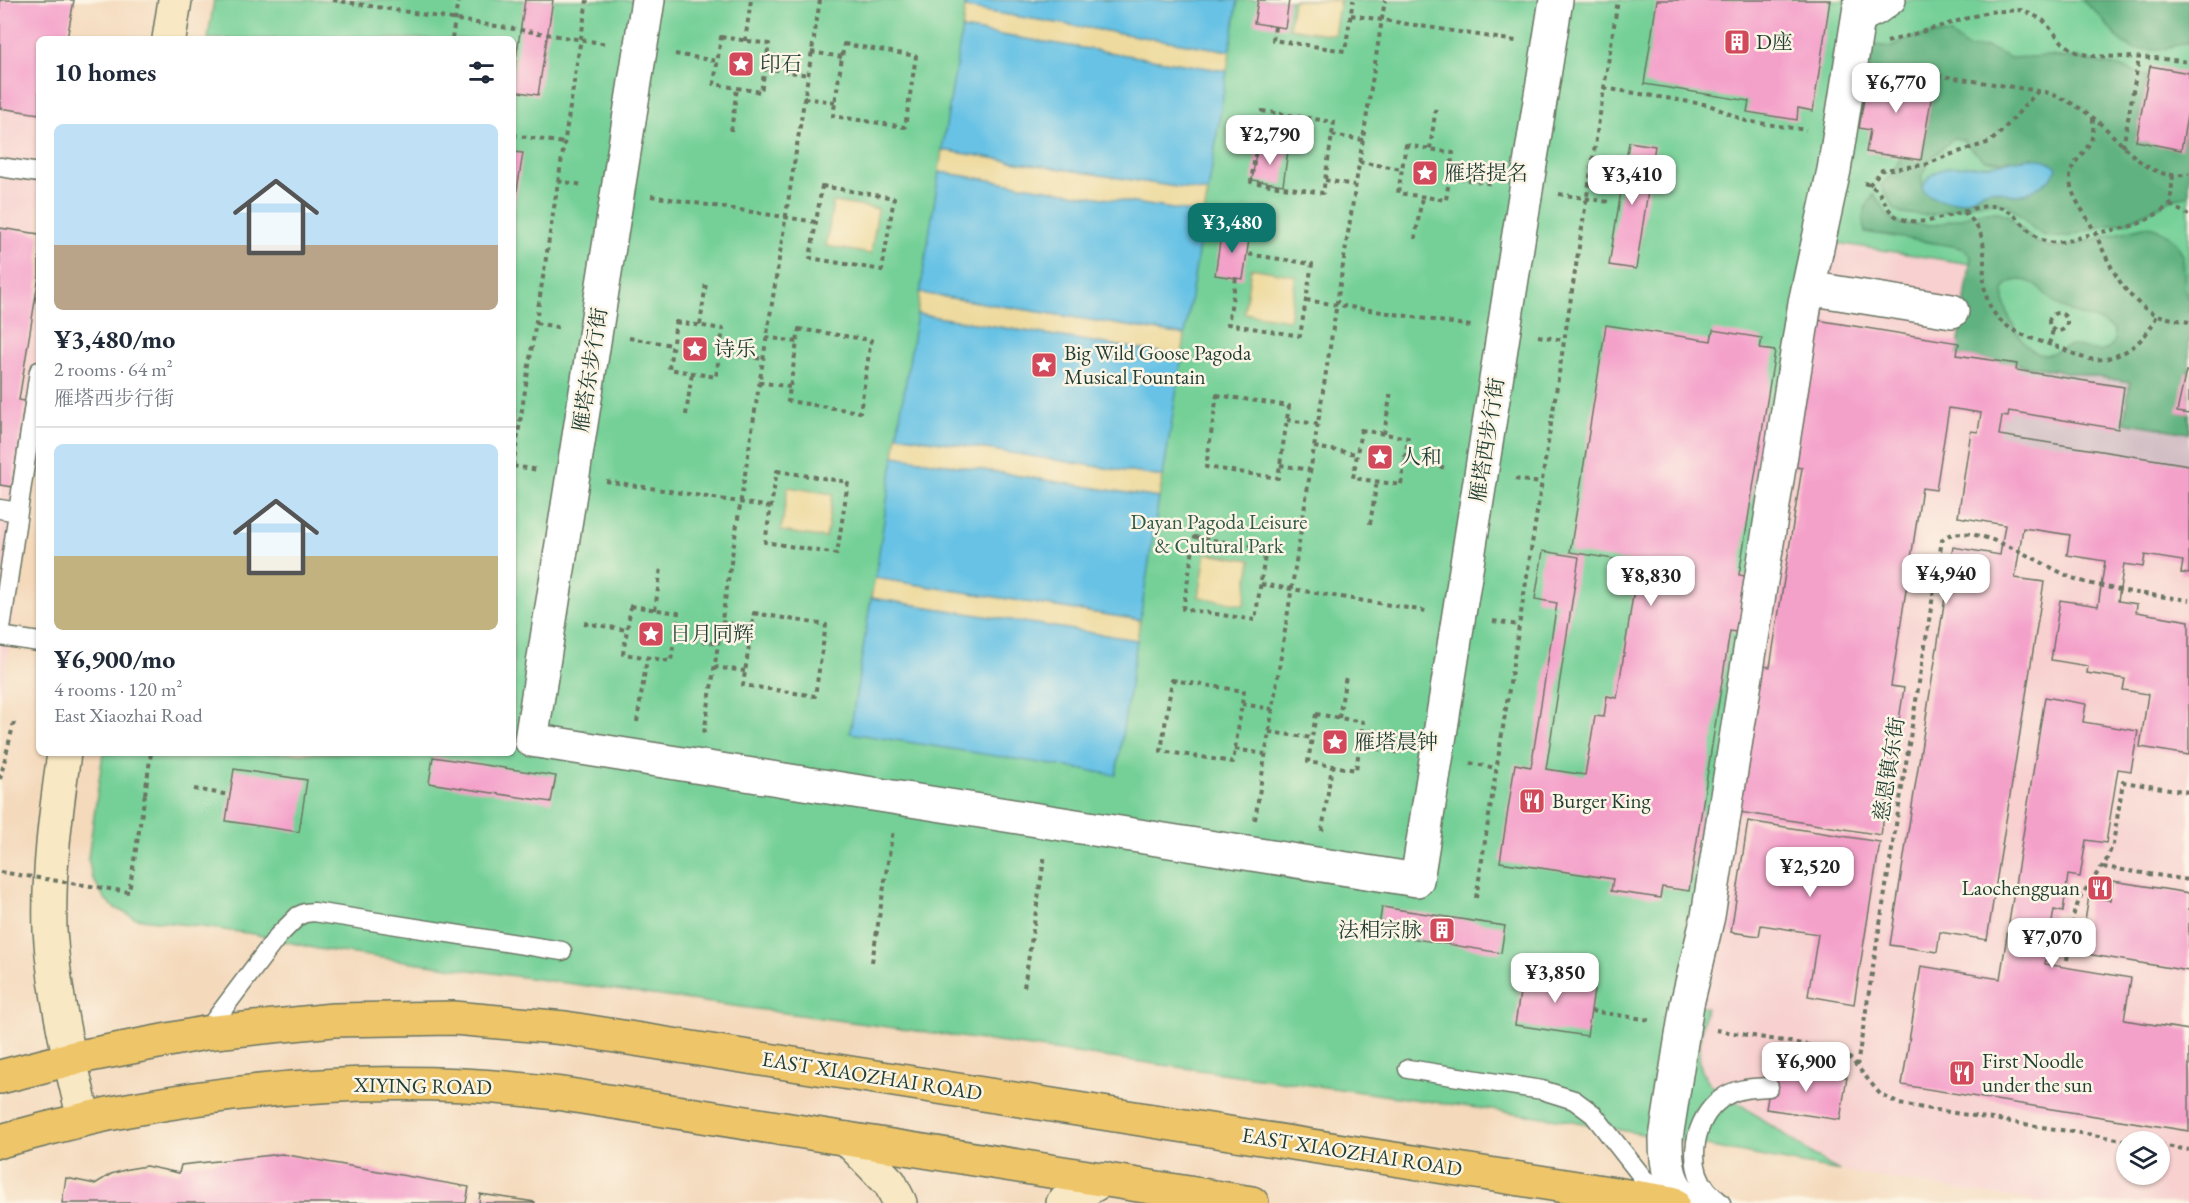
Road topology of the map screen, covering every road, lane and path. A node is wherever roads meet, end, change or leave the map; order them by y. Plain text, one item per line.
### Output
1 (175, 0) edge
2 (333, 0) edge
3 (458, 0) edge
4 (587, 0) edge
5 (648, 0) edge
6 (751, 0) edge
7 (820, 0) edge
8 (1353, 0) edge
9 (1385, 0) edge
10 (1556, 0) edge
11 (1618, 0) edge
12 (1892, 0) edge
13 (1351, 15) junction
14 (455, 19) junction
15 (1382, 20) junction
16 (1275, 27) dead end
17 (1856, 29) edge
18 (169, 36) edge
19 (452, 36) edge
20 (580, 39) junction
21 (745, 41) junction
22 (1549, 47) junction
23 (640, 49) junction
24 (812, 52) junction
25 (842, 57) junction
26 (2139, 58) junction
27 (717, 61) junction
28 (2189, 62) edge
29 (765, 68) junction
30 (808, 75) junction
31 (737, 88) junction
32 (1604, 88) junction
33 (2038, 91) junction
34 (804, 98) junction
35 (835, 102) junction
36 (1436, 107) dead end
37 (2093, 118) junction
38 (731, 130) dead end
39 (516, 135) edge
40 (1332, 135) junction
41 (1839, 135) junction
42 (1363, 140) junction
43 (564, 143) junction
44 (2123, 147) junction
45 (1430, 149) junction
46 (1359, 162) junction
47 (0, 167) edge
48 (1402, 169) junction
49 (36, 173) edge
50 (2189, 174) edge
51 (2173, 175) junction
52 (1325, 180) junction
53 (558, 181) junction
54 (1355, 185) junction
55 (1869, 185) junction
56 (1830, 186) junction
57 (618, 190) junction
58 (1422, 196) junction
59 (2170, 205) junction
60 (1964, 212) junction
61 (2189, 215) edge
62 (785, 217) junction
63 (816, 222) junction
64 (2095, 233) junction
65 (1415, 239) dead end
66 (1247, 254) dead end
67 (1236, 278) dead end
68 (706, 283) dead end
69 (1306, 300) junction
70 (1805, 303) junction
71 (1336, 304) junction
72 (1952, 311) dead end
73 (2157, 315) junction
74 (2189, 322) edge
75 (700, 326) junction
76 (2053, 330) junction
77 (1504, 331) junction
78 (766, 337) junction
79 (1564, 340) junction
80 (797, 342) junction
81 (2049, 344) junction
82 (720, 353) junction
83 (763, 360) junction
84 (692, 373) junction
85 (759, 382) junction
86 (790, 387) junction
87 (36, 391) edge
88 (1391, 392) dead end
89 (686, 415) dead end
90 (1287, 420) junction
91 (1317, 424) junction
92 (1384, 434) junction
93 (516, 447) edge
94 (1314, 447) junction
95 (1357, 454) junction
96 (1280, 465) junction
97 (516, 466) edge
98 (1310, 470) junction
99 (573, 475) junction
100 (1377, 481) junction
101 (740, 502) junction
102 (771, 507) junction
103 (0, 509) edge
104 (18, 512) junction
105 (1370, 524) dead end
106 (661, 568) dead end
107 (1261, 584) junction
108 (1291, 589) junction
109 (2189, 600) edge
110 (655, 610) junction
111 (1459, 616) junction
112 (721, 622) junction
113 (1519, 625) junction
114 (752, 627) junction
115 (675, 638) junction
116 (36, 642) edge
117 (718, 644) junction
118 (647, 658) junction
119 (714, 667) junction
120 (745, 672) junction
121 (1346, 676) dead end
122 (1242, 704) junction
123 (1272, 709) junction
124 (15, 718) dead end
125 (1340, 718) junction
126 (1269, 732) junction
127 (1312, 738) junction
128 (1235, 749) junction
129 (1265, 754) junction
130 (64, 756) edge
131 (151, 756) edge
132 (632, 756) junction
133 (698, 766) junction
134 (1332, 766) junction
135 (0, 780) edge
136 (194, 789) dead end
137 (2189, 792) edge
138 (230, 795) dead end
139 (898, 798) junction
140 (1050, 822) junction
141 (1250, 853) junction
142 (1316, 864) junction
143 (2103, 867) dead end
144 (0, 872) edge
145 (2189, 880) edge
146 (1476, 898) dead end
147 (562, 951) dead end
148 (2067, 960) dead end
149 (872, 962) dead end
150 (1024, 987) dead end
151 (1591, 1011) dead end
152 (1684, 1025) junction
153 (205, 1033) junction
154 (69, 1060) junction
155 (1857, 1066) junction
156 (0, 1068) edge
157 (1408, 1069) dead end
158 (0, 1077) edge
159 (1769, 1087) dead end
160 (84, 1119) junction
161 (847, 1139) junction
162 (2116, 1139) edge
163 (0, 1141) edge
164 (2170, 1147) edge
165 (2189, 1150) edge
166 (0, 1156) edge
167 (1104, 1179) junction
168 (884, 1203) edge
169 (900, 1203) edge
170 (1063, 1203) edge
171 (1077, 1203) edge
172 (1252, 1203) edge
173 (1672, 1203) edge
174 (1685, 1203) edge
175 (1693, 1203) edge
176 (1721, 1203) edge

1 - 18 main road
2 - 14 path
3 - 14 path
4 - 20 path
5 - 23 street, 雁塔东步行街
6 - 21 path
7 - 24 path
8 - 13 path
9 - 15 path
10 - 22 street, 雁塔西步行街
11 - 32 path
12 - 17 street
13 - 15 path
13 - 16 path
14 - 19 path
14 - 20 path
15 - 22 path
15 - 42 path
17 - 26 path
17 - 33 path
17 - 41 street
20 - 23 path
20 - 43 path
21 - 27 path
21 - 29 path
22 - 77 street, 雁塔西步行街
23 - 27 path
23 - 57 street, 雁塔东步行街
24 - 25 path
24 - 30 path
25 - 35 path
25 - 35 path
26 - 28 path
26 - 44 path
27 - 31 path
29 - 30 path
29 - 31 path
30 - 34 path
31 - 38 path
32 - 41 path
32 - 79 path
33 - 37 path
33 - 55 path
34 - 35 path
34 - 62 path
36 - 45 path
37 - 44 path
37 - 64 path
39 - 43 path
40 - 42 path
40 - 52 path
40 - 52 path
41 - 56 street
42 - 46 path
43 - 53 path
44 - 51 path
45 - 48 path
45 - 58 path
46 - 48 path
46 - 54 path
47 - 49 lane
48 - 58 path
50 - 51 path
51 - 59 path
52 - 54 path
53 - 57 path
53 - 93 path
54 - 71 path
55 - 56 path
55 - 60 path
56 - 70 street
57 - 62 path
57 - 99 street, 雁塔东步行街
58 - 65 path
59 - 61 path
59 - 64 path
60 - 64 path
60 - 81 path
62 - 63 path
62 - 78 path
63 - 63 path
64 - 73 path
66 - 69 path
67 - 69 path
68 - 75 path
69 - 71 path
70 - 72 street
70 - 152 street
71 - 77 path
71 - 91 path
73 - 74 path
73 - 81 path
75 - 82 path
75 - 84 path
76 - 76 path
76 - 81 path
77 - 79 path
77 - 111 street, 雁塔西步行街
78 - 80 path
78 - 83 path
79 - 113 path
80 - 86 path
80 - 86 path
82 - 83 path
82 - 84 path
83 - 85 path
84 - 89 path
85 - 86 path
85 - 101 path
87 - 104 lane
88 - 92 path
90 - 91 path
90 - 96 path
90 - 96 path
91 - 94 path
92 - 95 path
92 - 100 path
94 - 95 path
94 - 98 path
95 - 100 path
96 - 98 path
97 - 99 path
98 - 108 path
99 - 101 path
99 - 132 street, 雁塔东步行街
100 - 105 path
101 - 102 path
101 - 112 path
102 - 102 path
103 - 104 lane
104 - 116 lane
106 - 110 path
107 - 107 path
107 - 108 path
108 - 111 path
108 - 123 path
109 - 155 path, 慈恩镇东街
110 - 115 path
110 - 118 path
111 - 113 path
111 - 142 street, 雁塔西步行街
112 - 114 path
112 - 117 path
113 - 146 path
114 - 120 path
114 - 120 path
115 - 117 path
115 - 118 path
117 - 119 path
118 - 132 path
119 - 120 path
119 - 133 path
121 - 125 path
122 - 123 path
122 - 128 path
122 - 128 path
123 - 126 path
124 - 135 path
125 - 127 path
125 - 134 path
126 - 127 path
126 - 129 path
127 - 134 path
128 - 129 path
129 - 141 path
130 - 154 main road
131 - 144 path, bridge
132 - 133 street
133 - 139 street
134 - 142 path
136 - 138 path
137 - 148 path
139 - 140 street
139 - 149 path
140 - 141 street
140 - 150 path
141 - 142 street
143 - 145 path
147 - 153 lane
151 - 152 path
152 - 155 path
152 - 175 street
153 - 154 main road, EAST XIAOZHAI ROAD
153 - 173 main road, EAST XIAOZHAI ROAD
154 - 156 street
154 - 158 main road
154 - 160 main road
155 - 162 path
157 - 174 lane
159 - 176 lane
160 - 161 main road, XIYING ROAD
160 - 163 main road, XIYING ROAD
160 - 166 street
161 - 167 main road
161 - 168 street
161 - 169 main road
164 - 165 path
167 - 170 main road
167 - 171 street
167 - 172 main road

